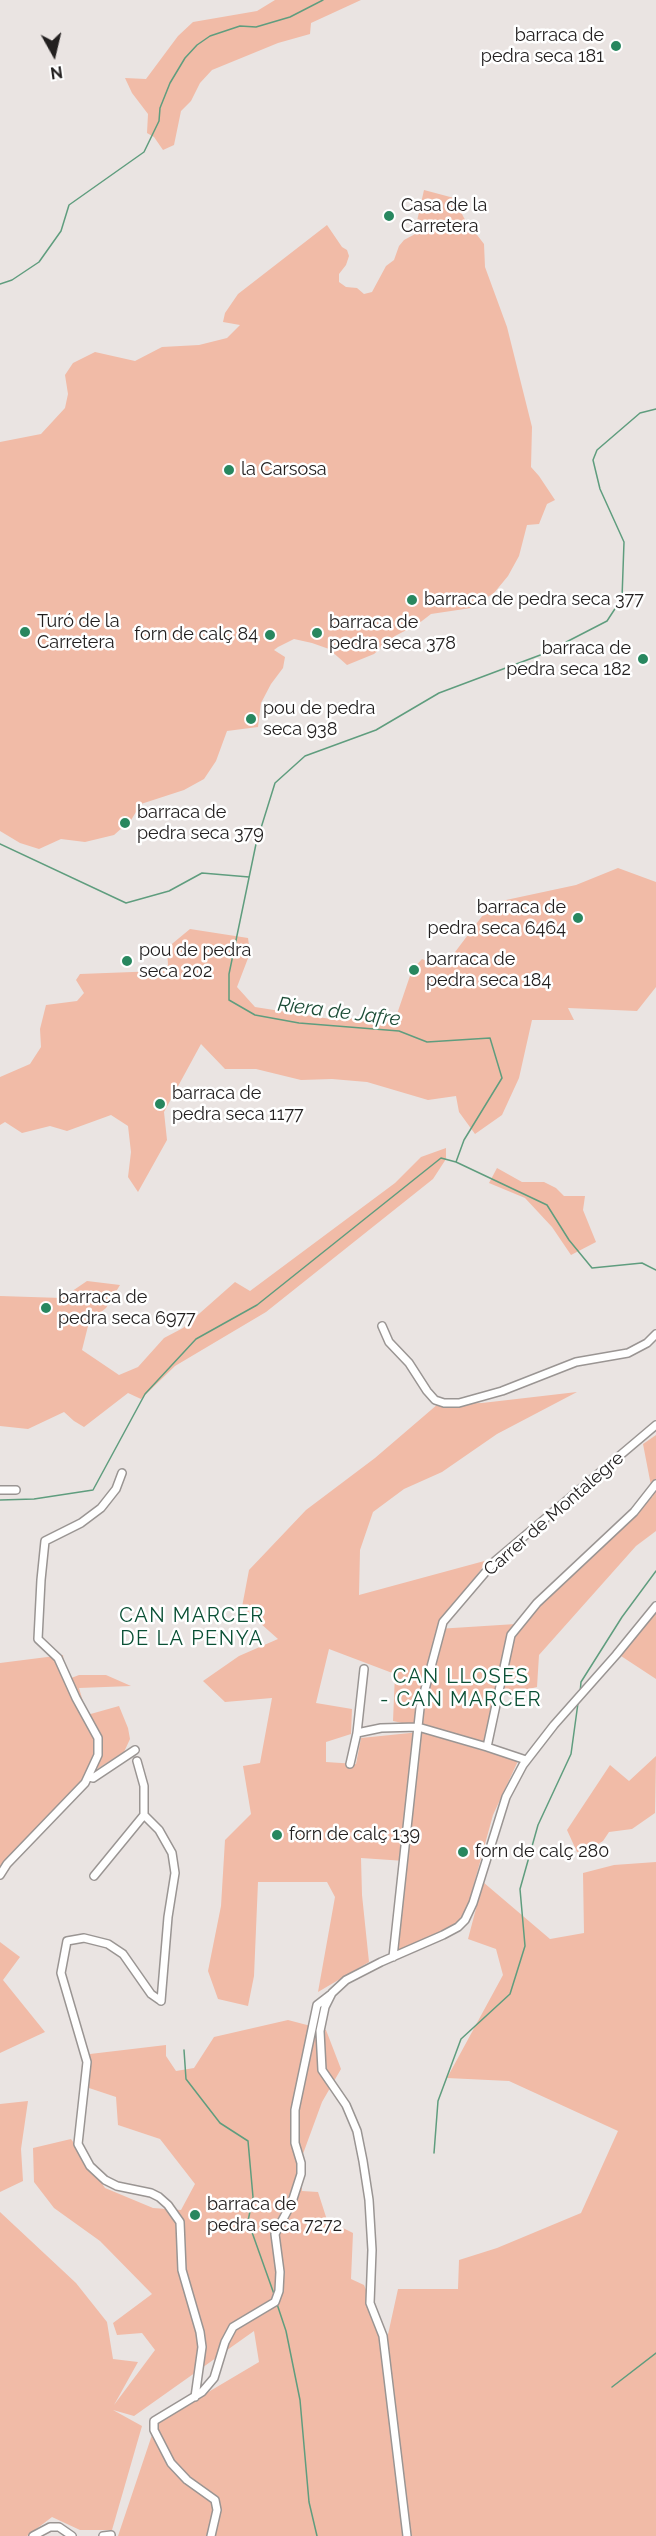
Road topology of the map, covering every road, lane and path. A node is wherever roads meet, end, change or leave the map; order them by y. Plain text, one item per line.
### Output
1 (382, 1326) dead end
2 (656, 1334) edge
3 (656, 1425) edge
4 (123, 1473) dead end
5 (656, 1484) edge
6 (0, 1490) edge
7 (16, 1490) dead end
8 (656, 1606) edge
9 (364, 1669) dead end
10 (418, 1727) junction
11 (357, 1733) junction
12 (487, 1747) junction
13 (135, 1750) dead end
14 (137, 1761) dead end
15 (526, 1761) junction
16 (350, 1764) dead end
17 (89, 1777) junction
18 (144, 1815) junction
19 (0, 1875) edge
20 (94, 1876) dead end
21 (393, 1957) junction
22 (332, 1993) junction
23 (195, 2397) junction
24 (33, 2536) edge
25 (72, 2536) edge
26 (211, 2536) edge
27 (407, 2536) edge

1 - 2 street
3 - 10 street, Carrer de Montalegre
4 - 17 street
5 - 12 street
6 - 7 street
8 - 15 street
9 - 11 street
10 - 11 street
10 - 12 street
10 - 21 street, Carrer de Montalegre
11 - 16 street
12 - 15 street
13 - 17 street
14 - 18 street
15 - 21 street
17 - 19 street
18 - 20 street
18 - 23 street
21 - 22 street
22 - 23 street
22 - 27 street
23 - 26 street
24 - 25 street

